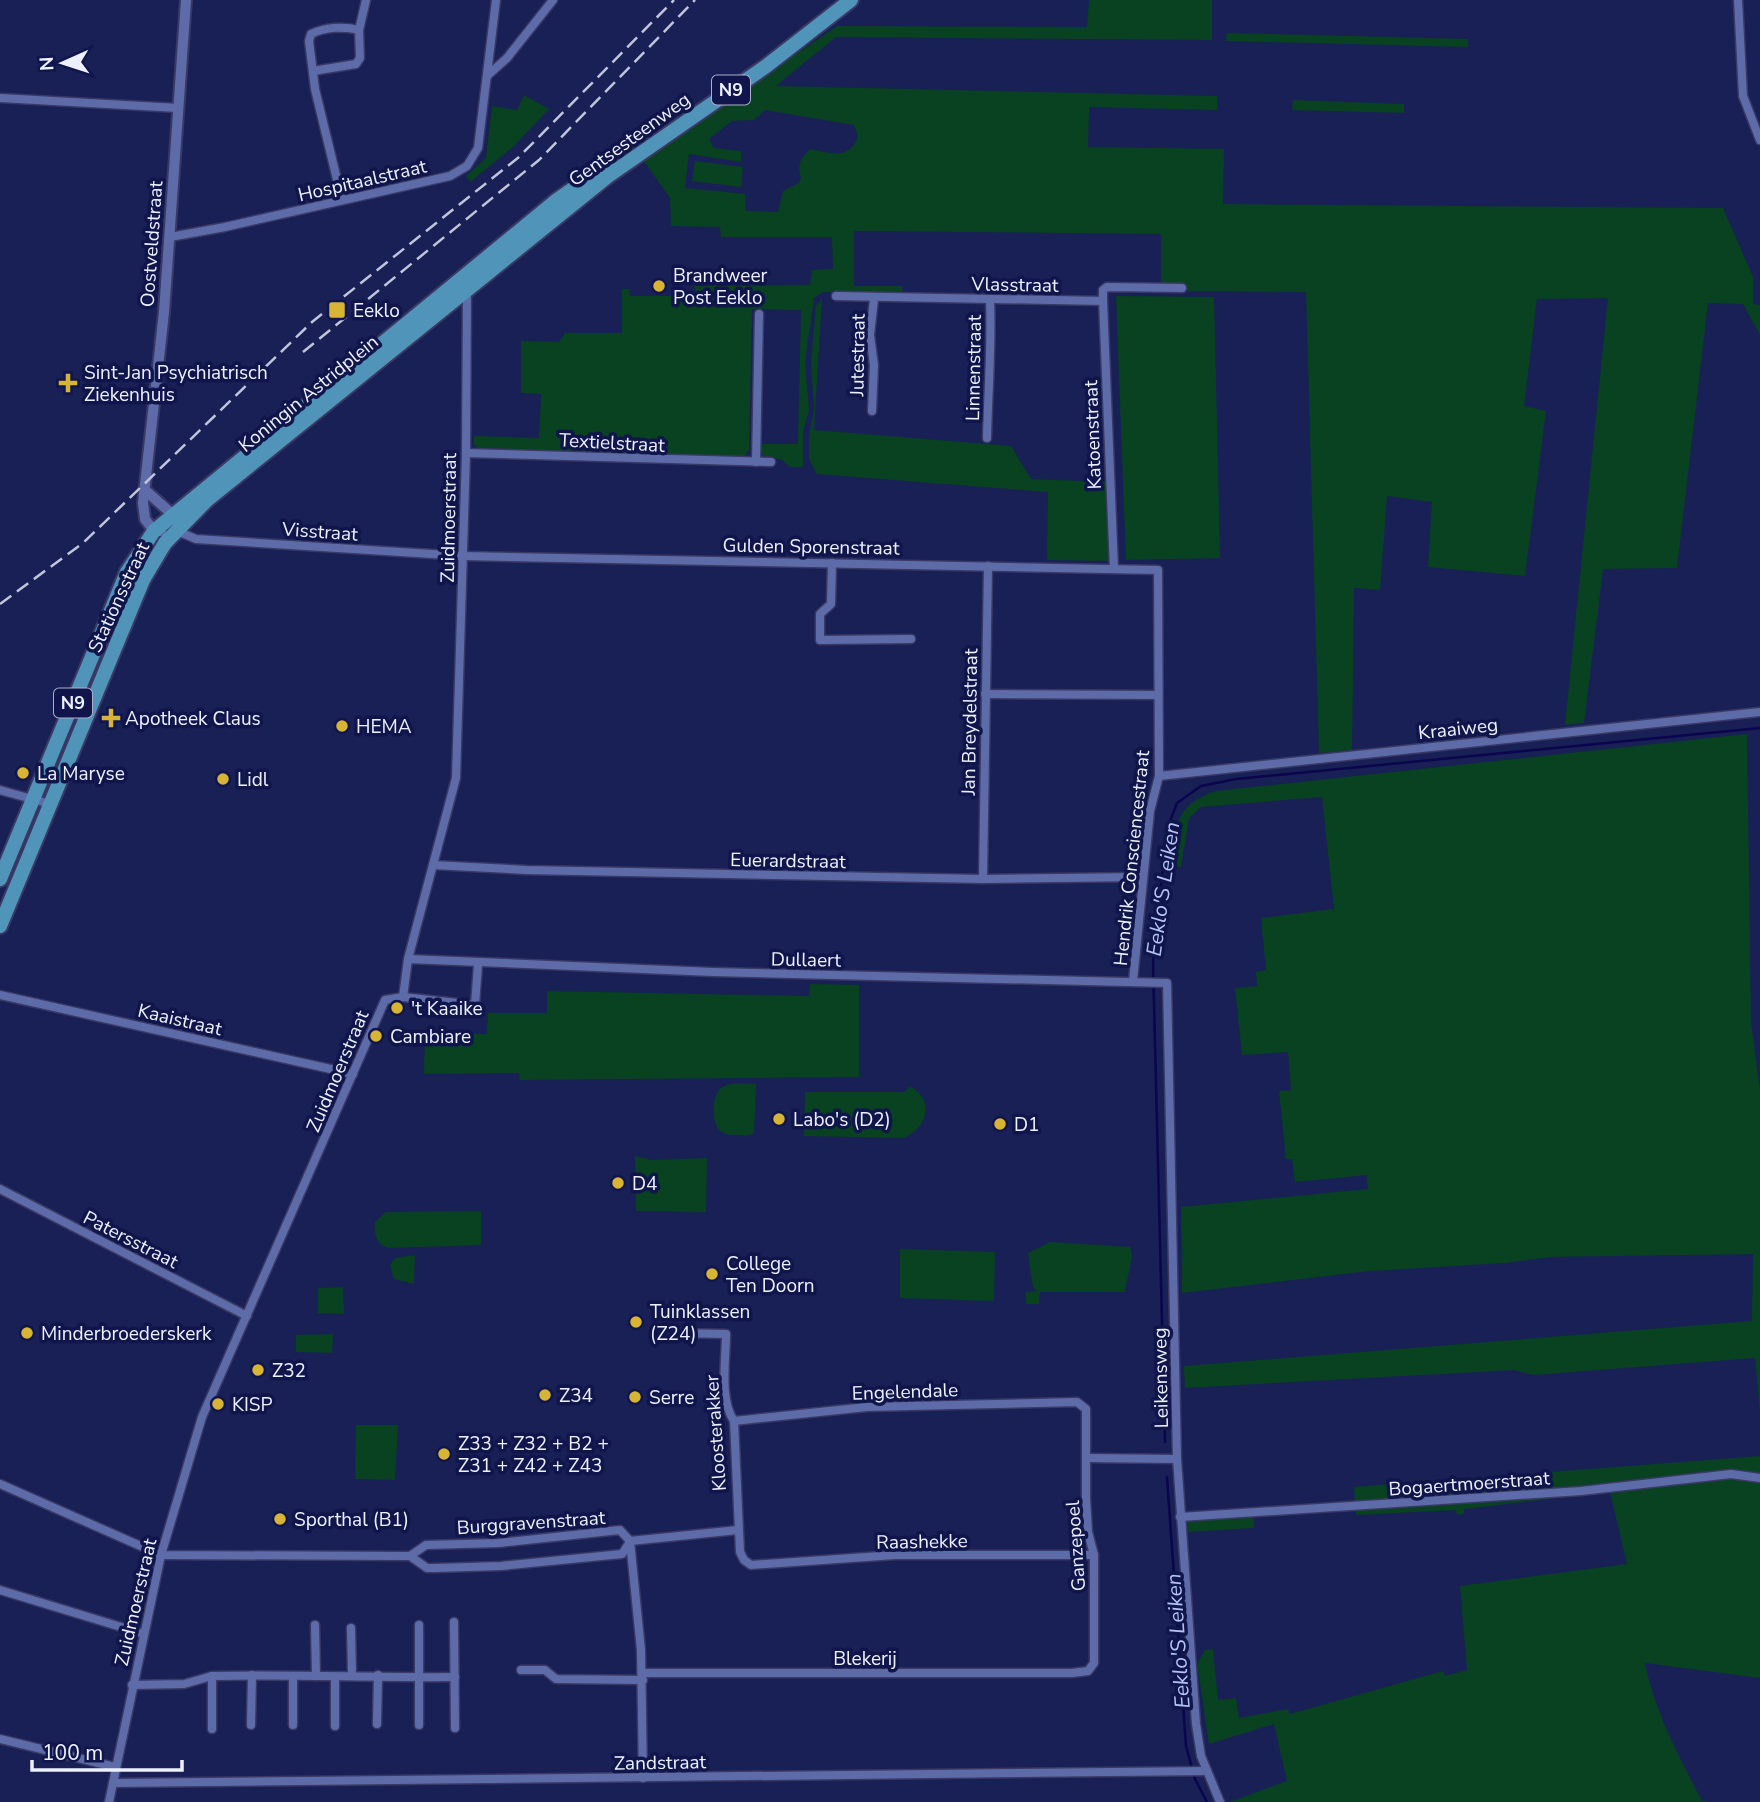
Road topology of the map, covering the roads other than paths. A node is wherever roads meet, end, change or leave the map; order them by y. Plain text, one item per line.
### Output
1 (186, 0) edge
2 (366, 0) edge
3 (496, 0) edge
4 (553, 0) edge
5 (838, 0) edge
6 (851, 0) edge
7 (1738, 0) edge
8 (359, 30) junction
9 (313, 71) junction
10 (488, 75) junction
11 (0, 98) edge
12 (178, 108) junction
13 (1760, 140) edge
14 (342, 200) junction
15 (170, 237) junction
16 (463, 285) junction
17 (1182, 288) dead end
18 (836, 296) dead end
19 (874, 299) junction
20 (990, 300) junction
21 (1102, 301) junction
22 (759, 313) dead end
23 (872, 411) dead end
24 (987, 438) dead end
25 (466, 453) junction
26 (756, 462) junction
27 (771, 462) dead end
28 (145, 490) junction
29 (172, 514) junction
30 (154, 531) junction
31 (177, 531) junction
32 (464, 556) junction
33 (832, 563) junction
34 (988, 566) junction
35 (1114, 569) junction
36 (1158, 570) joint
37 (911, 639) dead end
38 (82, 680) junction
39 (100, 683) junction
40 (985, 694) junction
41 (1158, 695) junction
42 (1760, 712) edge
43 (1159, 776) junction
44 (0, 790) edge
45 (34, 798) junction
46 (50, 804) junction
47 (433, 865) junction
48 (1142, 877) junction
49 (0, 879) edge
50 (983, 880) junction
51 (0, 926) edge
52 (408, 960) junction
53 (478, 965) junction
54 (1133, 981) junction
55 (0, 995) edge
56 (403, 997) junction
57 (353, 1074) junction
58 (0, 1189) edge
59 (247, 1316) junction
60 (674, 1334) dead end
61 (1077, 1402) joint
62 (734, 1421) junction
63 (1087, 1458) junction
64 (1177, 1459) junction
65 (1760, 1478) edge
66 (0, 1484) edge
67 (1180, 1517) junction
68 (738, 1530) junction
69 (630, 1541) junction
70 (161, 1555) junction
71 (1094, 1555) junction
72 (410, 1556) junction
73 (751, 1565) joint
74 (0, 1590) edge
75 (454, 1622) dead end
76 (315, 1625) dead end
77 (419, 1625) dead end
78 (351, 1628) dead end
79 (144, 1634) junction
80 (521, 1670) dead end
81 (1088, 1671) joint
82 (352, 1674) junction
83 (252, 1675) junction
84 (377, 1675) junction
85 (212, 1676) junction
86 (293, 1676) junction
87 (316, 1676) junction
88 (643, 1677) junction
89 (335, 1678) junction
90 (419, 1678) junction
91 (455, 1678) junction
92 (132, 1685) junction
93 (377, 1724) dead end
94 (251, 1725) dead end
95 (293, 1725) dead end
96 (419, 1725) dead end
97 (335, 1726) dead end
98 (455, 1728) dead end
99 (212, 1729) dead end
100 (0, 1739) edge
101 (115, 1767) junction
102 (1204, 1771) junction
103 (643, 1778) junction
104 (113, 1783) junction
105 (109, 1802) edge
106 (1220, 1802) edge

1 - 12 street, Oostveldstraat
2 - 8 street
3 - 10 street, Hospitaalstraat
4 - 10 street
5 - 16 main road, Gentsesteenweg / N9
6 - 16 main road, Gentsesteenweg / N9
7 - 13 street
8 - 9 street
8 - 9 street
9 - 14 street
10 - 14 street, Hospitaalstraat
11 - 12 street
12 - 15 street, Oostveldstraat
14 - 15 street, Hospitaalstraat
15 - 28 street, Oostveldstraat
16 - 25 street, Zuidmoerstraat
16 - 29 main road, Koningin Astridplein / N9
16 - 31 main road, Koningin Astridplein / N9
17 - 21 street
18 - 19 street, Vlasstraat
19 - 20 street, Vlasstraat
19 - 23 street, Jutestraat
20 - 21 street, Vlasstraat
20 - 24 street, Linnenstraat
21 - 35 street, Katoenstraat
22 - 26 street
25 - 26 street, Textielstraat
25 - 32 street, Zuidmoerstraat
26 - 27 street, Textielstraat
28 - 29 street
28 - 30 street, Oostveldstraat
29 - 30 main road, N9
29 - 31 street
30 - 31 street
30 - 38 main road, Stationsstraat / N9
31 - 32 street, Visstraat
31 - 39 main road, Stationsstraat / N9
32 - 33 street, Gulden Sporenstraat
32 - 47 street, Zuidmoerstraat
33 - 34 street, Gulden Sporenstraat
33 - 37 street
34 - 35 street, Gulden Sporenstraat
34 - 40 street, Jan Breydelstraat
35 - 36 street, Gulden Sporenstraat
36 - 41 street, Hendrik Consciencestraat
38 - 39 street, Stationsstraat
38 - 45 main road, Stationsstraat / N9
39 - 46 main road, Stationsstraat / N9
40 - 41 street
40 - 50 street, Jan Breydelstraat
41 - 43 street, Hendrik Consciencestraat
42 - 43 street, Kraaiweg
43 - 48 street, Hendrik Consciencestraat
44 - 45 street
45 - 46 street
45 - 49 main road, Stationsstraat / N9
46 - 51 main road, Stationsstraat / N9
47 - 50 street, Euerardstraat
47 - 52 street, Zuidmoerstraat
48 - 50 street, Euerardstraat
48 - 54 street, Hendrik Consciencestraat
52 - 53 street, Dullaert
52 - 56 street, Zuidmoerstraat
53 - 54 street, Dullaert
53 - 56 street
54 - 64 street, Leikensweg
55 - 57 street, Kaaistraat
56 - 57 street, Zuidmoerstraat
57 - 59 street, Zuidmoerstraat
58 - 59 street, Patersstraat
59 - 70 street, Zuidmoerstraat
60 - 62 street, Kloosterakker
61 - 62 street, Engelendale
61 - 63 street, Ganzepoel
62 - 68 street, Kloosterakker
63 - 64 street
63 - 71 street, Ganzepoel
64 - 67 street, Leikensweg
65 - 67 street, Bogaertmoerstraat
66 - 70 street
67 - 102 street, Leikensweg
68 - 69 street
68 - 73 street, Kloosterakker
69 - 72 street, Burggravenstraat
69 - 72 street, Burggravenstraat
69 - 88 street
70 - 72 street, Burggravenstraat
70 - 79 street, Zuidmoerstraat
71 - 73 street, Raashekke
71 - 81 street, Ganzepoel
74 - 79 street
75 - 91 street
76 - 87 street
77 - 90 street
78 - 82 street
79 - 92 street, Zuidmoerstraat
80 - 88 street, Blekerij
81 - 88 street, Blekerij
82 - 84 street
82 - 89 street
83 - 85 street
83 - 86 street
83 - 94 street
84 - 90 street
84 - 93 street
85 - 92 street
85 - 99 street
86 - 87 street
86 - 95 street
87 - 89 street
88 - 103 street
89 - 97 street
90 - 91 street
90 - 96 street
91 - 98 street
92 - 101 street, Zuidmoerstraat
100 - 101 street
101 - 104 street, Zuidmoerstraat
102 - 103 street, Zandstraat
102 - 106 street, Leikensweg
103 - 104 street, Zandstraat
104 - 105 street, Zuidmoerstraat

